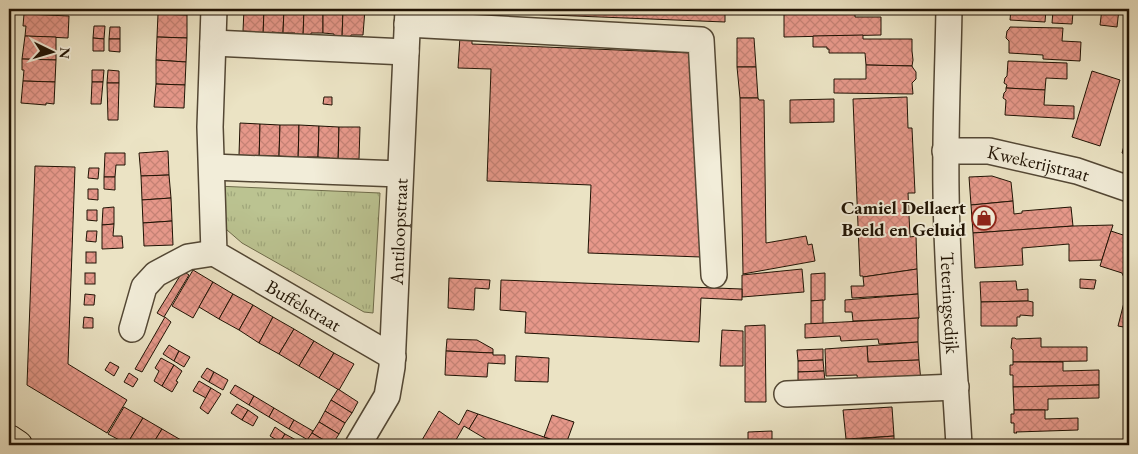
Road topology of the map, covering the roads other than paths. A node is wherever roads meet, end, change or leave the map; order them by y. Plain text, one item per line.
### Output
1 (214, 9) edge
2 (950, 9) edge
3 (407, 16) edge
4 (213, 43) junction
5 (406, 52) junction
6 (946, 151) junction
7 (212, 166) junction
8 (400, 174) junction
9 (1129, 189) edge
10 (214, 253) junction
11 (714, 275) dead end
12 (132, 329) dead end
13 (393, 357) junction
14 (956, 388) junction
15 (787, 394) dead end
16 (9, 438) edge
17 (18, 445) edge
18 (358, 445) edge
19 (959, 445) edge

1 - 4 street
2 - 6 street, Teteringsedijk
3 - 5 street, Antiloopstraat
3 - 11 street
4 - 5 street
4 - 7 street
5 - 8 street, Antiloopstraat
6 - 9 street, Kwekerijstraat
6 - 14 street, Teteringsedijk
7 - 8 street
7 - 10 street
8 - 13 street, Antiloopstraat
10 - 12 street
10 - 13 street, Buffelstraat
13 - 18 street, Antiloopstraat
14 - 15 street
14 - 19 street, Teteringsedijk
16 - 17 main road

